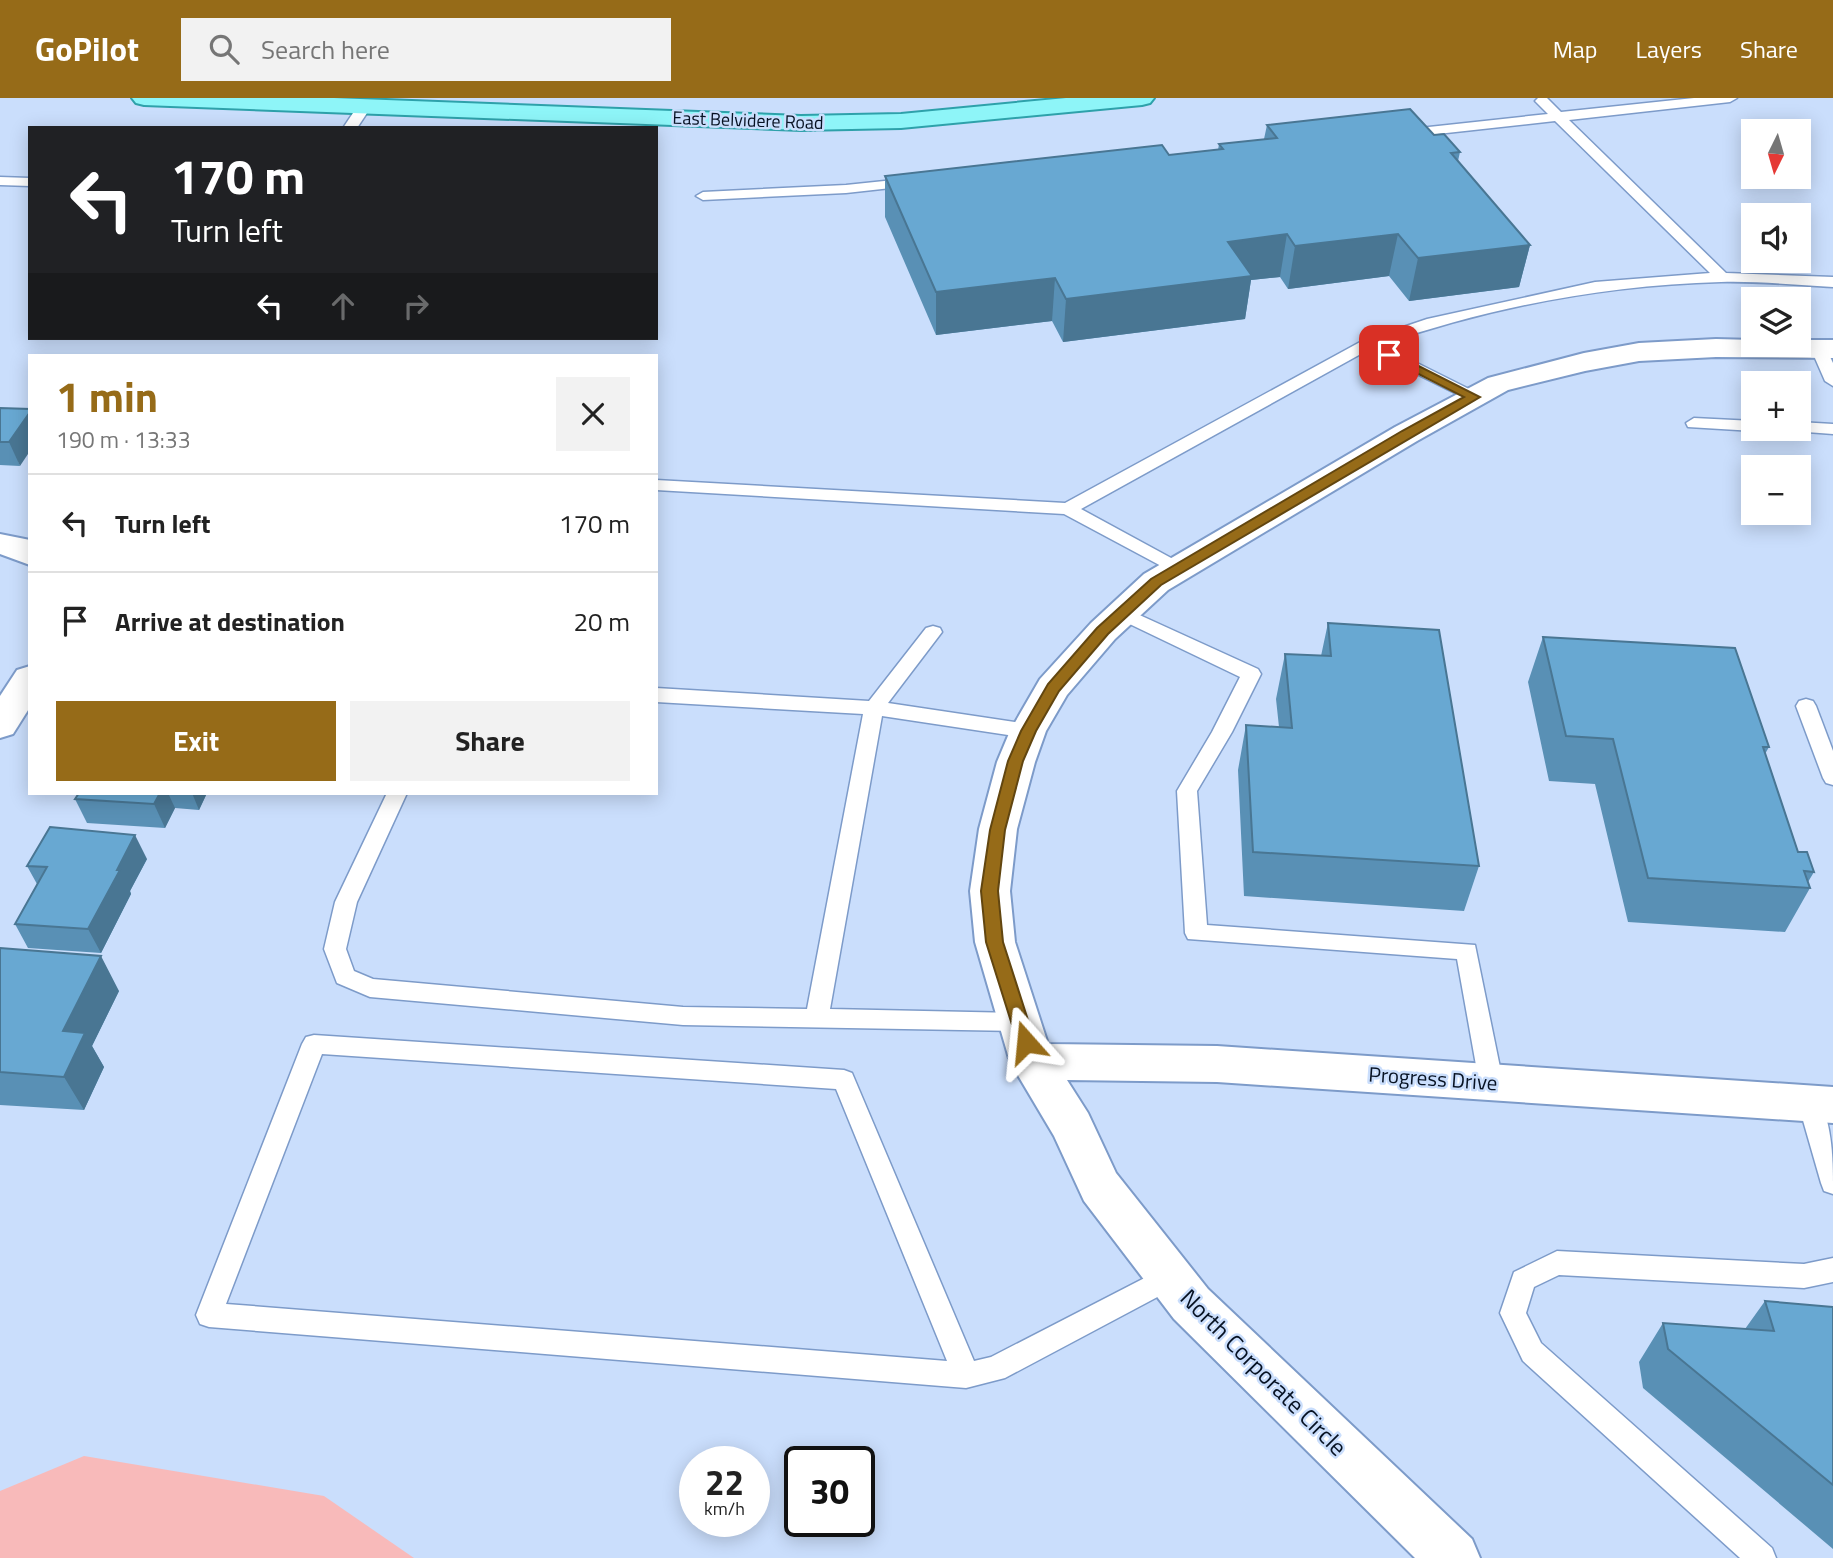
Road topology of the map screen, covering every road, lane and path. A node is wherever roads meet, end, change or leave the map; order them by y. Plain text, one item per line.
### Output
1 (144, 98) edge
2 (1142, 98) edge
3 (1730, 98) edge
4 (1540, 99) edge
5 (363, 107) junction
6 (1560, 117) junction
7 (351, 126) edge
8 (1387, 135) edge
9 (0, 181) edge
10 (929, 181) edge
11 (28, 182) edge
12 (703, 196) dead end
13 (1722, 277) junction
14 (1833, 282) edge
15 (1368, 344) junction
16 (1826, 349) edge
17 (1833, 381) edge
18 (1473, 397) junction
19 (1694, 423) dead end
20 (1741, 425) edge
21 (1811, 428) edge
22 (1833, 429) edge
23 (658, 485) edge
24 (1068, 509) junction
25 (0, 544) edge
26 (28, 554) edge
27 (1178, 569) junction
28 (1122, 613) junction
29 (933, 632) dead end
30 (28, 681) edge
31 (658, 695) edge
32 (1806, 706) dead end
33 (874, 708) junction
34 (0, 725) edge
35 (1028, 731) junction
36 (1833, 778) edge
37 (396, 795) edge
38 (817, 1018) junction
39 (1026, 1042) junction
40 (1491, 1082) junction
41 (1821, 1104) edge
42 (1833, 1183) edge
43 (1833, 1270) edge
44 (1171, 1277) junction
45 (967, 1375) junction
46 (1453, 1558) edge
47 (1762, 1558) edge

1 - 5 main road, East Belvidere Road
2 - 5 main road, East Belvidere Road
3 - 6 lane
4 - 6 lane
5 - 7 lane
6 - 8 lane
6 - 13 lane
9 - 11 lane
10 - 12 lane
13 - 14 lane
13 - 15 lane
15 - 18 lane
15 - 24 lane
16 - 17 lane
16 - 18 street, North Corporate Circle
18 - 27 street, North Corporate Circle
19 - 20 lane
21 - 22 lane
23 - 24 lane
24 - 27 lane
25 - 26 street
27 - 28 street, North Corporate Circle
28 - 35 street, North Corporate Circle
28 - 40 lane
29 - 33 lane
30 - 34 street
31 - 33 lane
32 - 36 lane
33 - 35 lane
33 - 38 lane
35 - 39 street, North Corporate Circle
37 - 38 lane
38 - 39 lane
39 - 40 street, Progress Drive
39 - 44 street, North Corporate Circle
40 - 41 street, Progress Drive
41 - 42 lane
43 - 47 lane
44 - 45 lane
44 - 46 street, North Corporate Circle
45 - 45 lane

